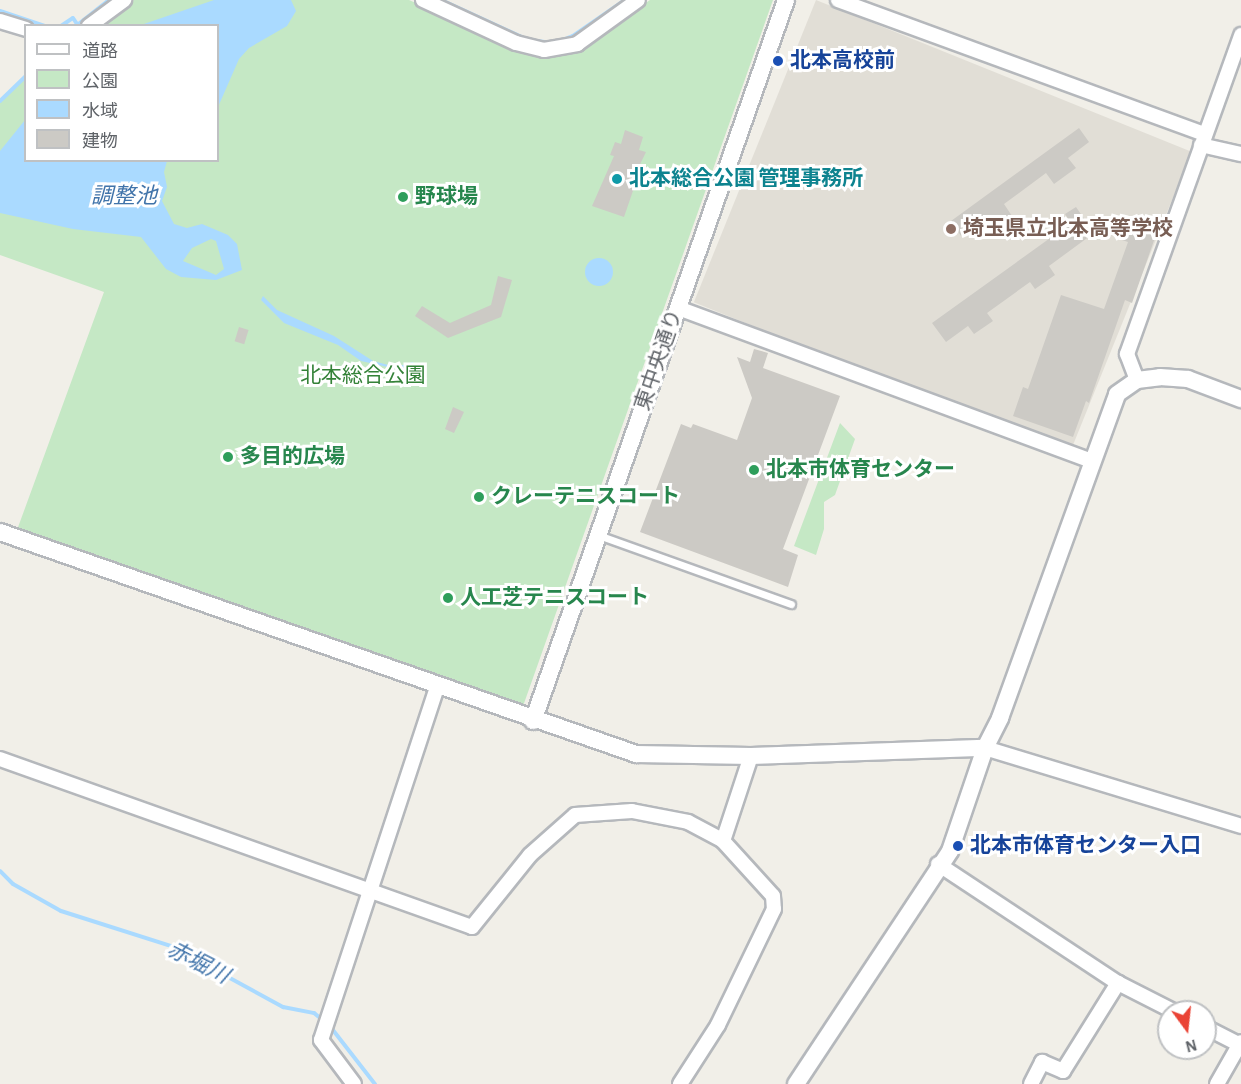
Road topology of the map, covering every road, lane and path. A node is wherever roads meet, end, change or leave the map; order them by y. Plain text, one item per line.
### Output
1 (124, 0) edge
2 (423, 0) edge
3 (786, 0) edge
4 (838, 0) edge
5 (631, 2) edge
6 (0, 21) edge
7 (92, 24) edge
8 (24, 28) edge
9 (1241, 35) edge
10 (1203, 140) junction
11 (1241, 154) edge
12 (678, 308) junction
13 (1137, 380) junction
14 (1241, 399) edge
15 (1091, 461) junction
16 (0, 532) edge
17 (598, 535) junction
18 (790, 604) dead end
19 (437, 687) junction
20 (533, 721) junction
21 (985, 748) junction
22 (751, 756) junction
23 (0, 759) edge
24 (1241, 826) edge
25 (723, 841) junction
26 (938, 864) junction
27 (371, 891) junction
28 (1118, 983) junction
29 (1157, 1003) edge
30 (1217, 1032) edge
31 (1240, 1043) edge
32 (354, 1084) edge
33 (680, 1084) edge
34 (796, 1084) edge
35 (1031, 1084) edge
36 (1217, 1084) edge

1 - 7 street
2 - 5 street
3 - 12 street, 東中央通り
4 - 10 street
6 - 8 street
9 - 10 street
10 - 11 street
10 - 13 street
12 - 15 street
12 - 17 street, 東中央通り
13 - 14 street
13 - 15 street
15 - 21 street
16 - 19 street
17 - 18 lane
17 - 20 street, 東中央通り
19 - 20 street
19 - 27 street
20 - 22 street
21 - 22 street
21 - 24 street
21 - 26 street
22 - 25 street
23 - 27 street
25 - 27 street
25 - 33 street
26 - 28 street
26 - 34 street
27 - 32 street
28 - 29 street
28 - 35 street
30 - 31 street
31 - 36 street

